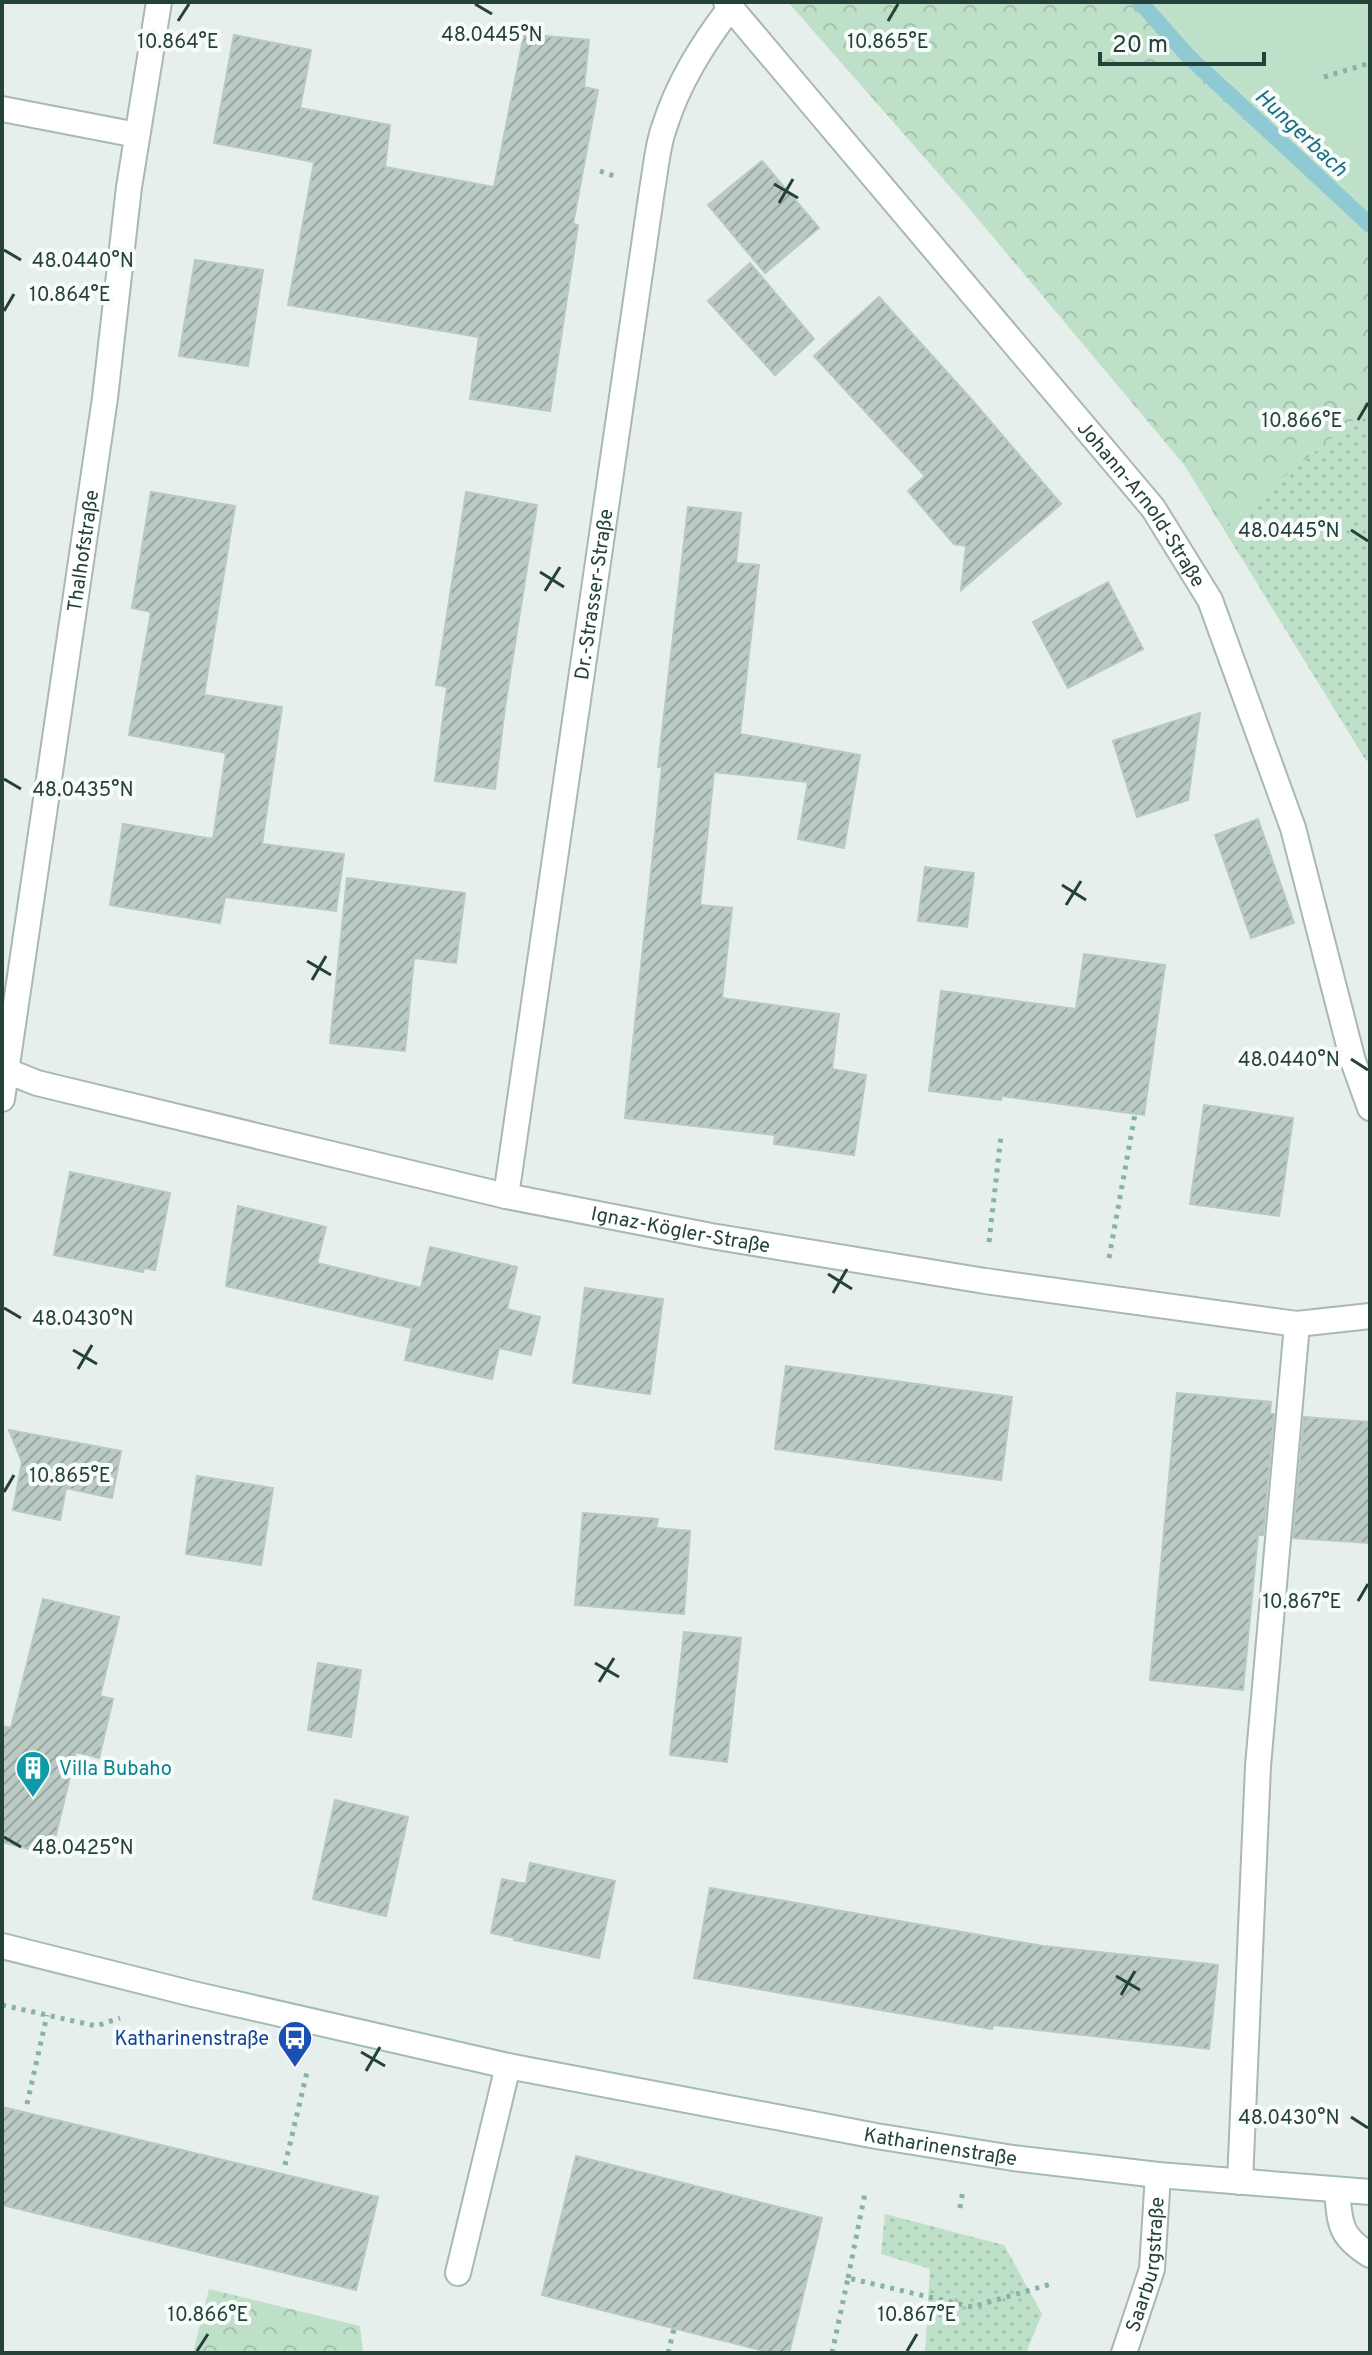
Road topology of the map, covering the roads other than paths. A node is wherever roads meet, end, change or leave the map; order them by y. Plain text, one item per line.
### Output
1 (159, 2) edge
2 (728, 5) edge
3 (2, 109) edge
4 (137, 135) junction
5 (5, 1070) edge
6 (2, 1099) edge
7 (1370, 1108) edge
8 (506, 1196) junction
9 (1370, 1316) edge
10 (1297, 1324) junction
11 (2, 1946) edge
12 (508, 2066) junction
13 (1158, 2175) junction
14 (1240, 2182) junction
15 (1337, 2190) junction
16 (1370, 2192) edge
17 (1370, 2255) edge
18 (458, 2273) dead end
19 (1124, 2353) edge

1 - 4 street, Thalhofstraße
2 - 7 street, Johann-Arnold-Straße
2 - 8 street, Dr.-Strasser-Straße
3 - 4 street
4 - 5 street, Thalhofstraße
5 - 6 street, Thalhofstraße
5 - 8 street, Ignaz-Kögler-Straße
8 - 10 street, Ignaz-Kögler-Straße
9 - 10 street, Ignaz-Kögler-Straße
10 - 14 street
11 - 12 street, Katharinenstraße
12 - 13 street, Katharinenstraße
12 - 18 street
13 - 14 street, Katharinenstraße
13 - 19 street, Saarburgstraße
14 - 15 street, Katharinenstraße
15 - 16 street, Katharinenstraße
15 - 17 street

